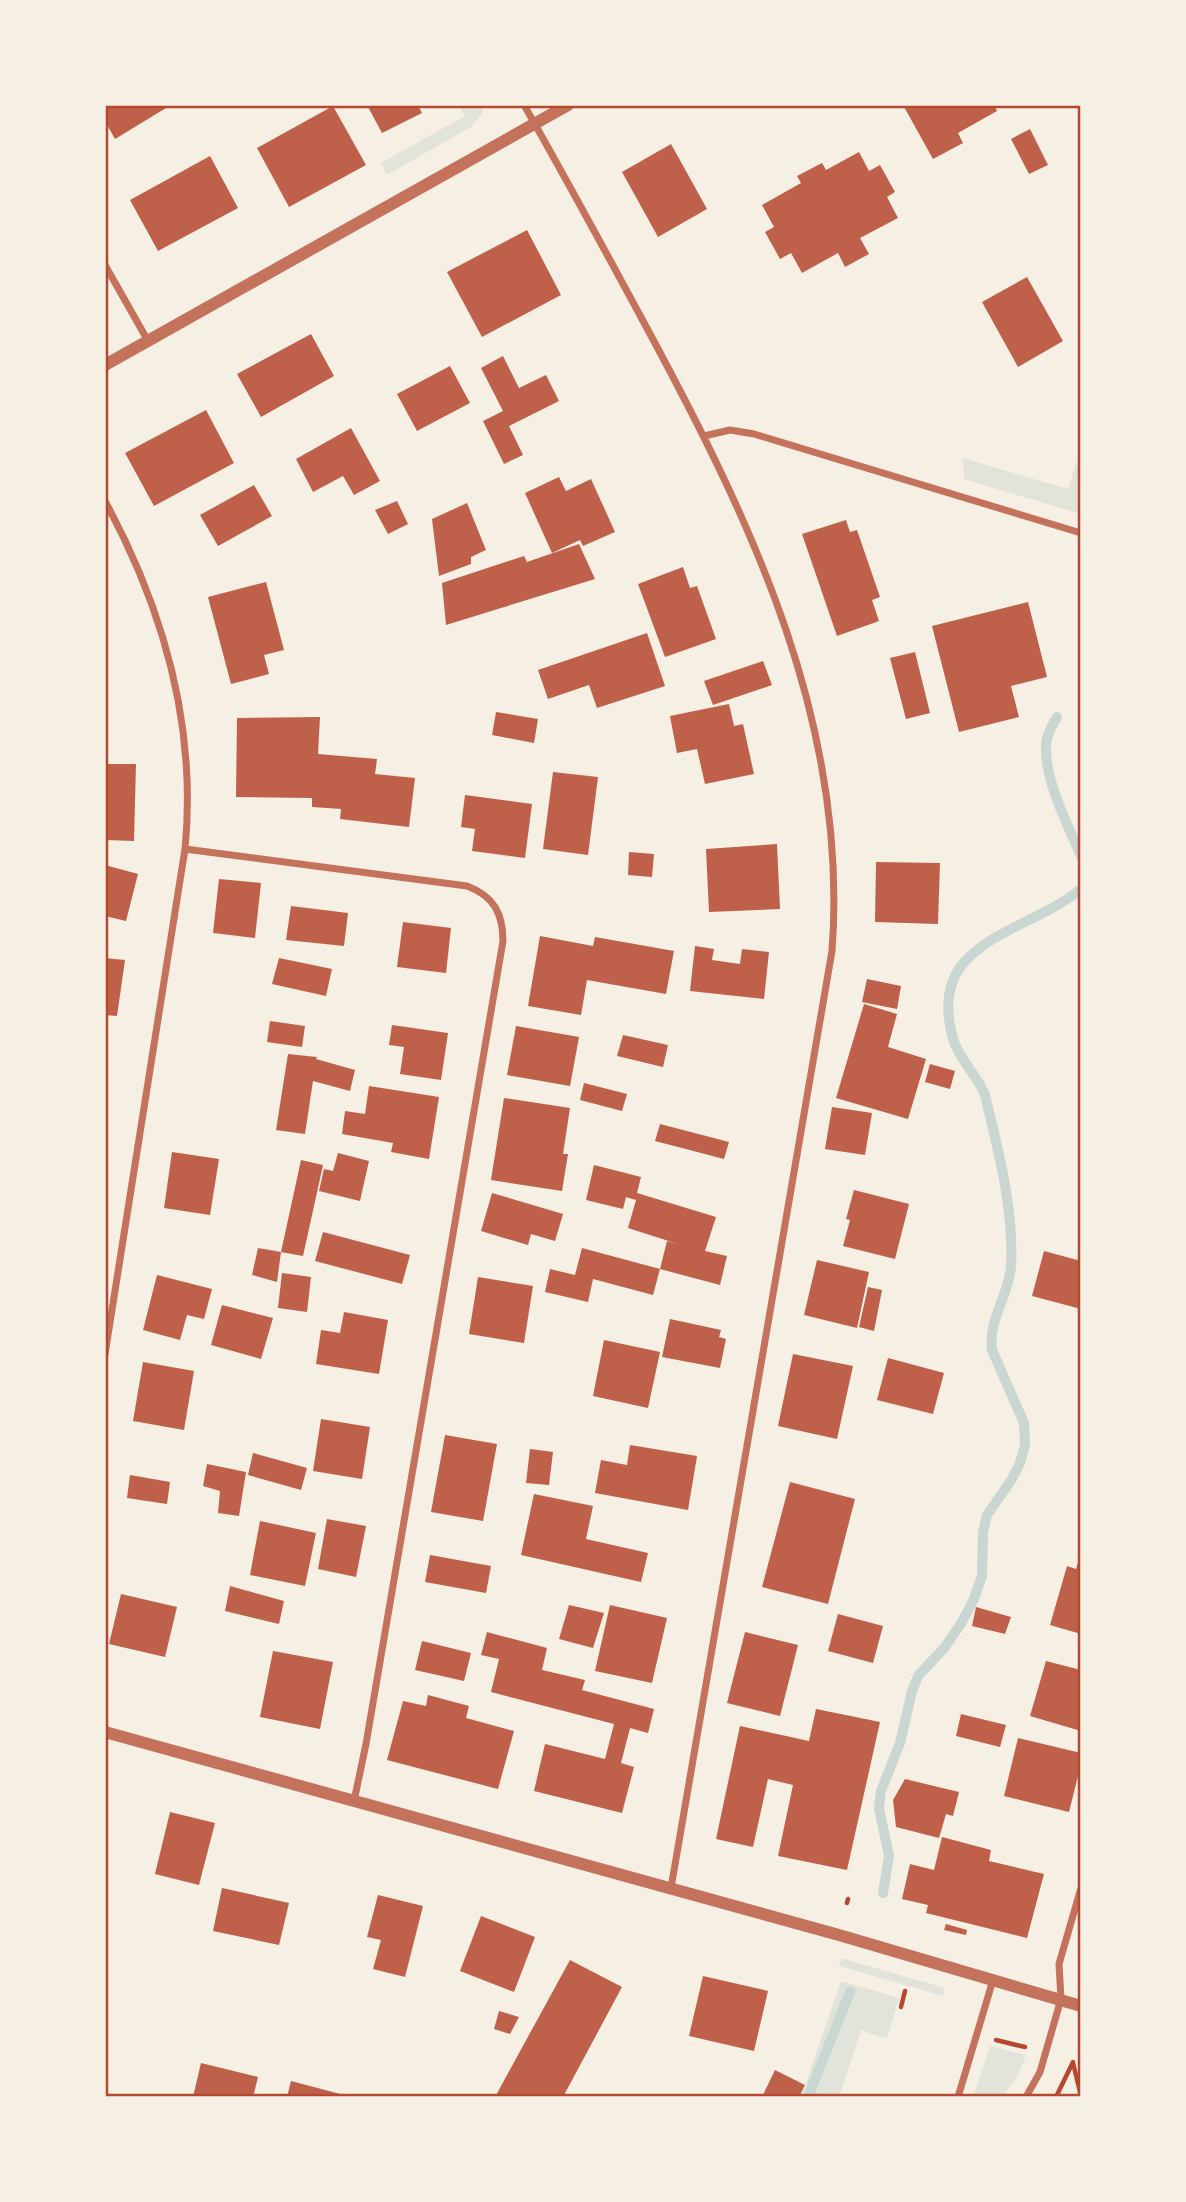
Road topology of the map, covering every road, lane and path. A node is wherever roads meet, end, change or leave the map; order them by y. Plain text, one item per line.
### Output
1 (524, 105) edge
2 (568, 105) edge
3 (535, 124) junction
4 (105, 265) edge
5 (148, 341) junction
6 (105, 365) edge
7 (704, 436) junction
8 (105, 501) edge
9 (1081, 533) edge
10 (185, 849) junction
11 (105, 1354) edge
12 (105, 1732) edge
13 (354, 1801) junction
14 (671, 1888) junction
15 (1081, 1888) edge
16 (993, 1980) junction
17 (905, 1991) dead end
18 (1062, 1999) junction
19 (1081, 2006) edge
20 (901, 2007) dead end
21 (992, 2038) dead end
22 (1026, 2048) dead end
23 (1081, 2096) edge
24 (958, 2097) edge
25 (1026, 2097) edge
26 (1056, 2097) edge

1 - 3 street
2 - 3 street
3 - 5 street
3 - 7 street
4 - 5 street
5 - 6 street
7 - 9 street
7 - 14 street
8 - 10 street
10 - 11 street
10 - 13 street
12 - 13 street
13 - 14 street
14 - 16 street
15 - 18 street
16 - 18 street
16 - 24 street
17 - 20 path
18 - 19 street
18 - 25 street
21 - 22 path
23 - 26 path

